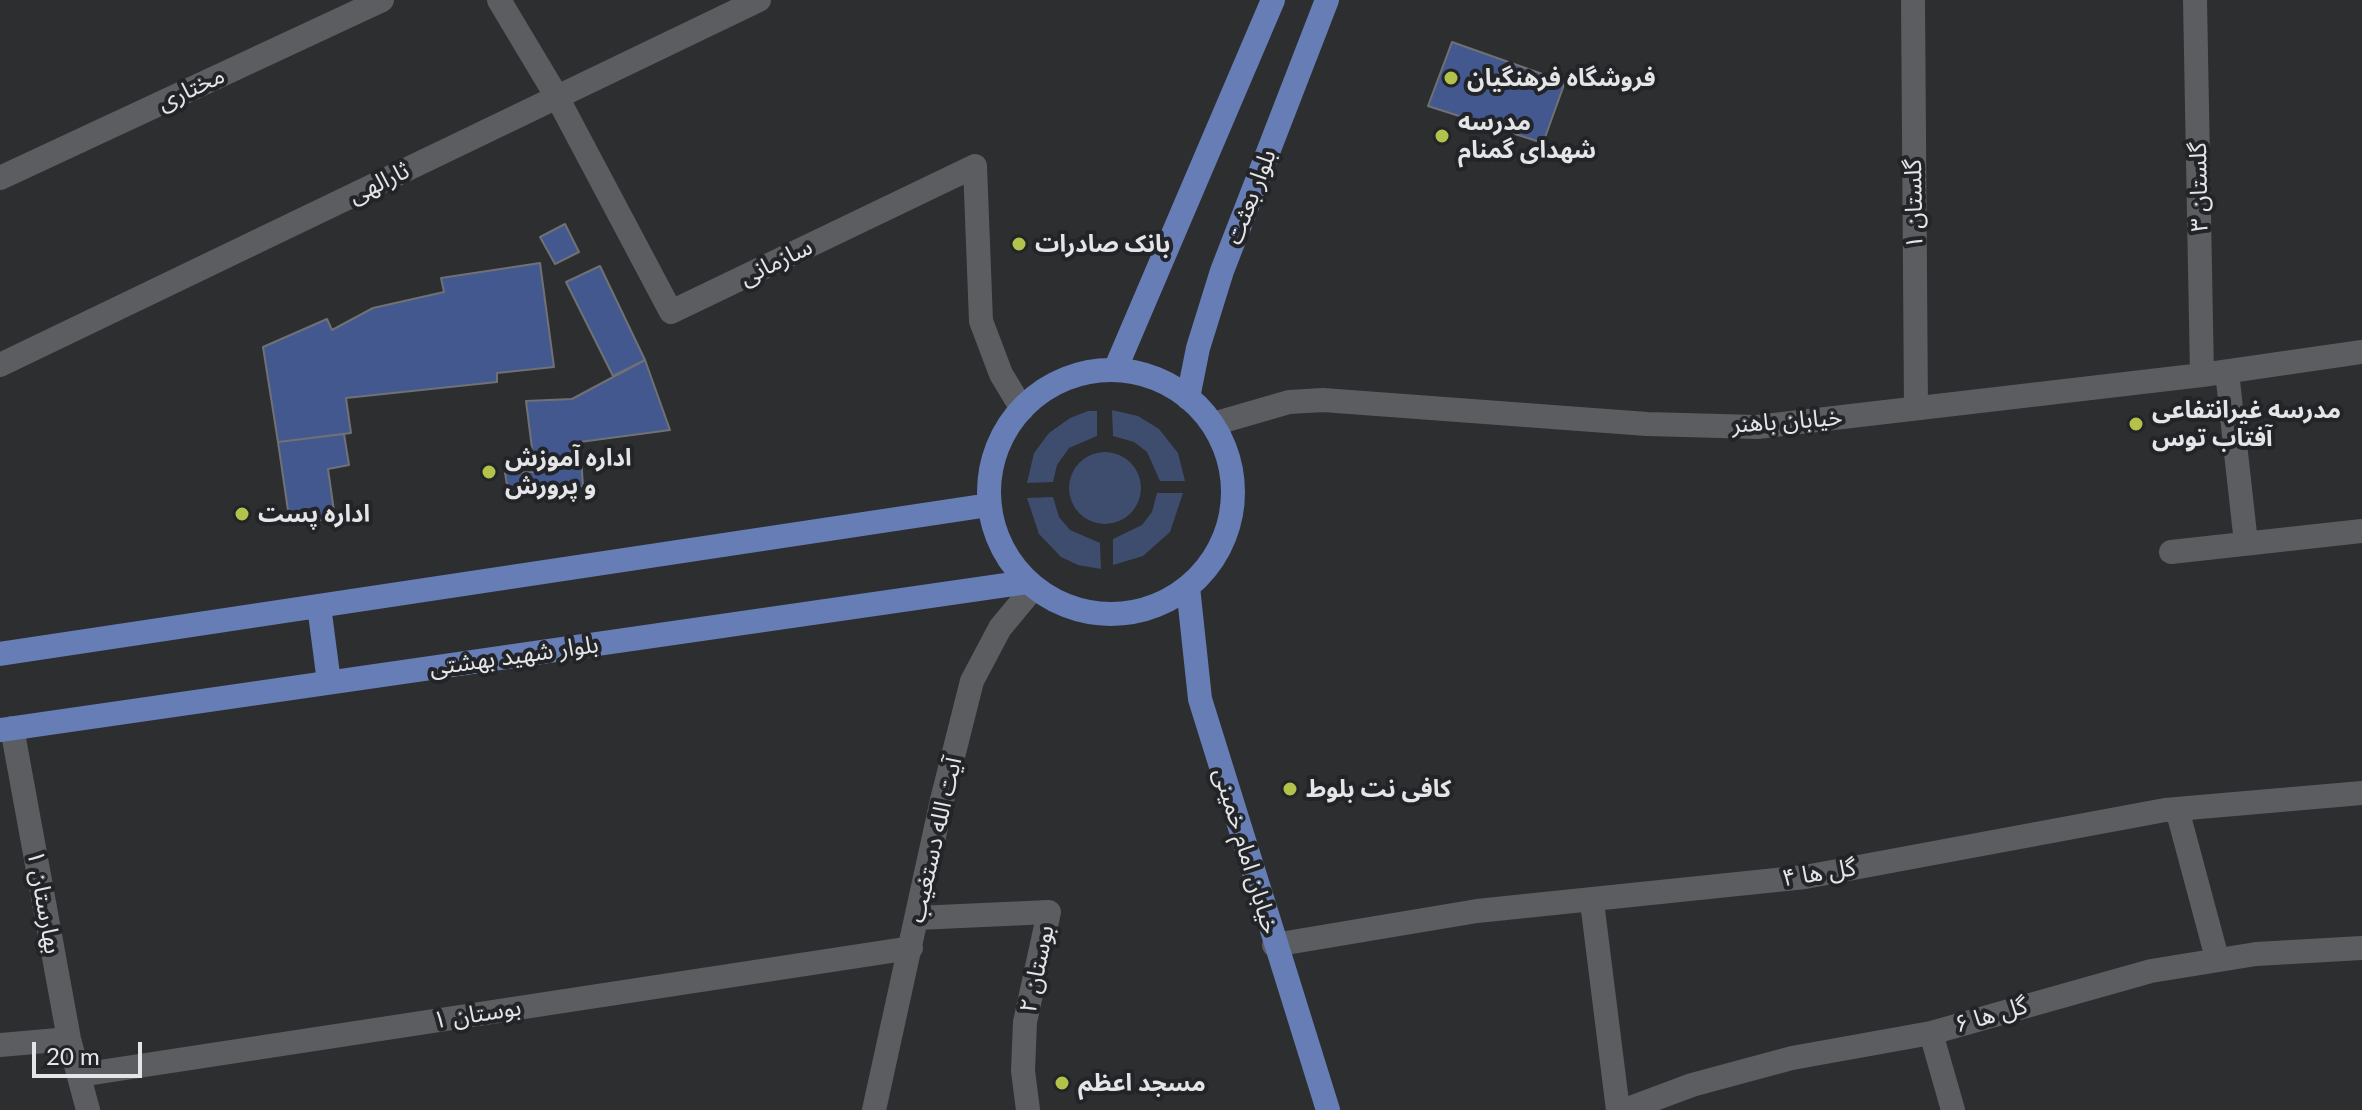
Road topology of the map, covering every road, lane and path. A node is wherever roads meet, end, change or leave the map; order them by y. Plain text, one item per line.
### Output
1 (382, 0) edge
2 (499, 0) edge
3 (759, 0) edge
4 (1273, 0) edge
5 (1327, 0) edge
6 (1913, 0) edge
7 (2195, 0) edge
8 (557, 97) junction
9 (0, 178) edge
10 (2362, 352) edge
11 (0, 365) edge
12 (1115, 370) junction
13 (2227, 372) junction
14 (2202, 375) junction
15 (1188, 398) junction
16 (1916, 408) junction
17 (1022, 409) junction
18 (1213, 424) junction
19 (989, 505) junction
20 (2362, 531) edge
21 (2246, 543) junction
22 (2171, 552) dead end
23 (1030, 585) junction
24 (1188, 587) junction
25 (319, 606) junction
26 (0, 654) edge
27 (329, 682) junction
28 (6, 729) edge
29 (2362, 793) edge
30 (2177, 809) junction
31 (1592, 902) junction
32 (917, 918) junction
33 (1274, 945) junction
34 (911, 948) junction
35 (2362, 948) edge
36 (2217, 958) junction
37 (1931, 1033) junction
38 (69, 1039) junction
39 (0, 1045) edge
40 (80, 1075) junction
41 (88, 1110) edge
42 (874, 1110) edge
43 (1028, 1110) edge
44 (1328, 1110) edge
45 (1618, 1110) edge
46 (1625, 1110) edge
47 (1953, 1110) edge

1 - 9 street, مختاری
2 - 8 street, سازمانی
3 - 8 street, ثارالهی
4 - 12 main road
5 - 15 main road, بلوار بعثت
6 - 16 street, گلستان ۱
7 - 14 street, گلستان ۳
8 - 11 street, ثارالهی
8 - 17 street, سازمانی
10 - 13 street, خیابان باهنر
12 - 15 main road
12 - 17 main road
13 - 14 street, خیابان باهنر
13 - 21 street
14 - 16 street, خیابان باهنر
15 - 18 main road
16 - 18 street, خیابان باهنر
17 - 19 main road
18 - 24 main road
19 - 23 main road
19 - 25 main road
20 - 21 street
21 - 22 street
23 - 24 main road
23 - 27 main road, بلوار شهید بهشتی
23 - 32 street, آیت الله دستغیب
24 - 33 main road, خیابان امام خمینی
25 - 26 main road
25 - 27 main road
27 - 28 main road, بلوار شهید بهشتی
28 - 38 street, بهارستان ۱
29 - 30 street, گل ها ۴
30 - 31 street, گل ها ۴
30 - 36 street
31 - 33 street, گل ها ۴
31 - 45 street
32 - 34 street, آیت الله دستغیب
32 - 43 street, بوستان ۲
33 - 44 main road, خیابان امام خمینی
34 - 40 street, بوستان ۱
34 - 42 street, آیت الله دستغیب
35 - 36 street, گل ها ۶
36 - 37 street, گل ها ۶
37 - 46 street, گل ها ۶
37 - 47 street
38 - 39 street
38 - 40 street, بهارستان ۱
40 - 41 street

